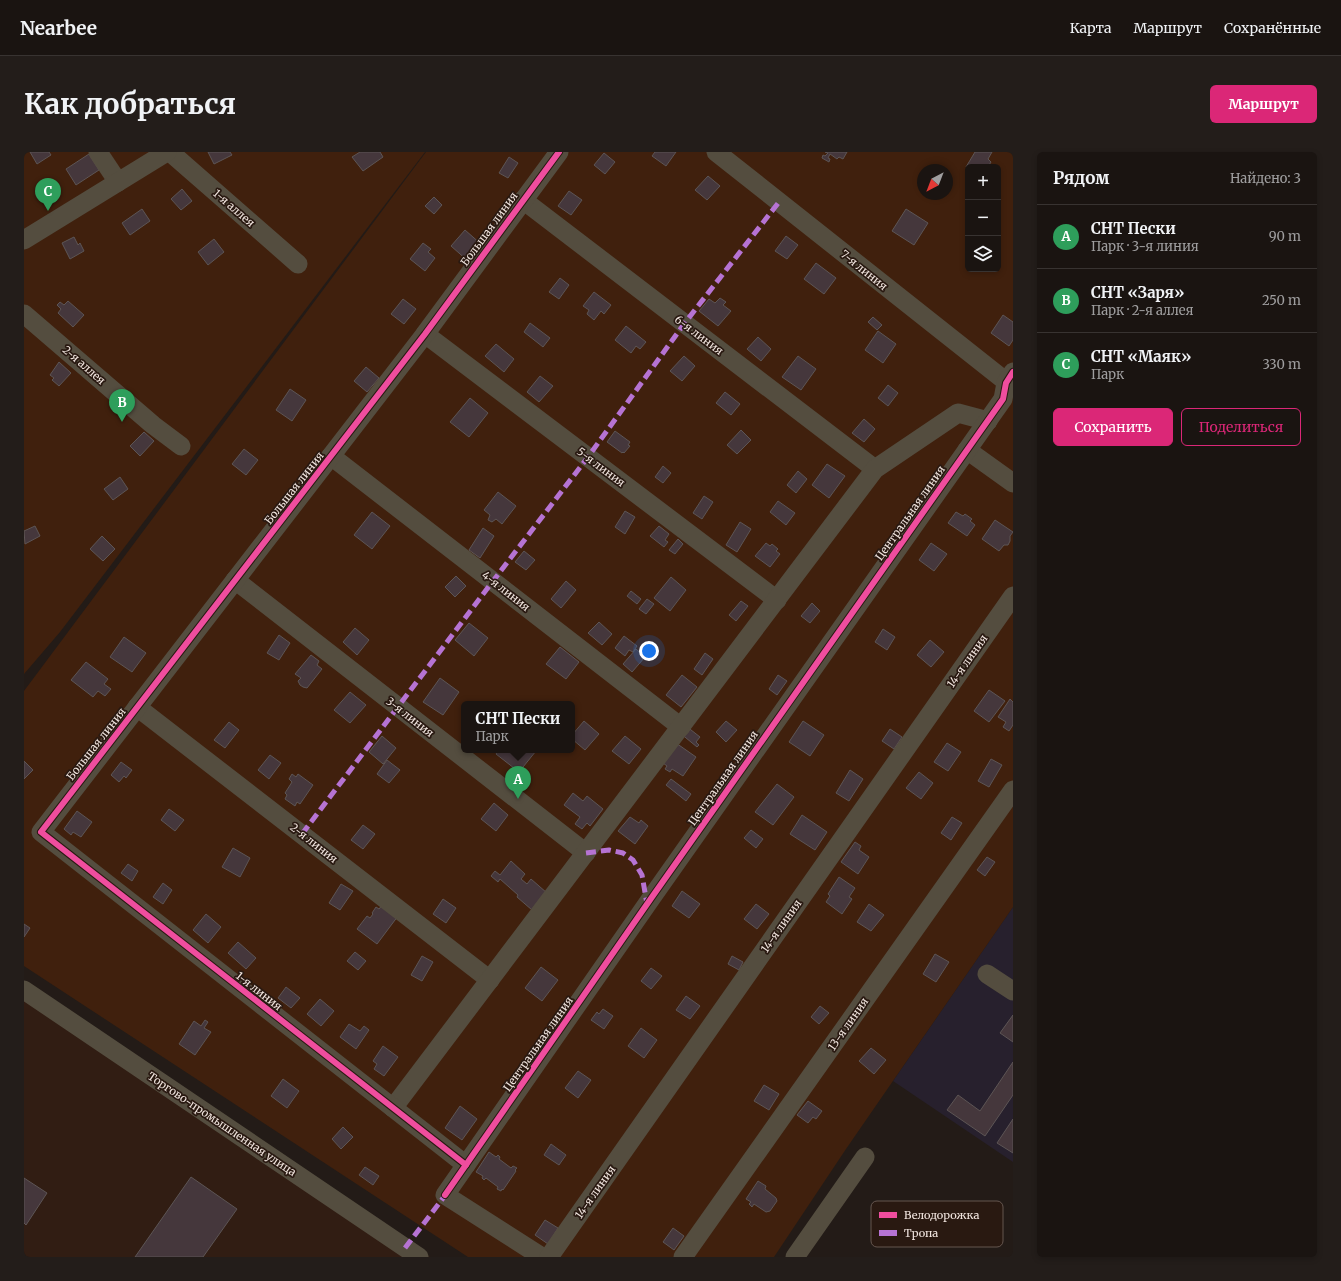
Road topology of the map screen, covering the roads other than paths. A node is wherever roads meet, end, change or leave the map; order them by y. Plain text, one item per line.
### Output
1 (98, 152) edge
2 (167, 152) edge
3 (170, 152) edge
4 (559, 152) edge
5 (716, 152) edge
6 (118, 182) junction
7 (523, 200) junction
8 (24, 240) edge
9 (298, 264) dead end
10 (24, 314) edge
11 (425, 334) junction
12 (1011, 380) edge
13 (988, 421) junction
14 (181, 446) dead end
15 (967, 450) junction
16 (331, 456) junction
17 (875, 469) junction
18 (1013, 483) edge
19 (235, 580) junction
20 (1013, 596) edge
21 (777, 600) junction
22 (137, 707) junction
23 (681, 727) junction
24 (1013, 790) edge
25 (41, 832) joint
26 (586, 852) junction
27 (987, 974) dead end
28 (490, 980) junction
29 (24, 990) edge
30 (1013, 991) edge
31 (394, 1108) junction
32 (865, 1157) dead end
33 (466, 1165) junction
34 (419, 1257) edge
35 (542, 1257) edge
36 (549, 1257) edge
37 (683, 1257) edge
38 (794, 1257) edge

1 - 6 street
2 - 6 street
3 - 9 street, 1-я аллея
4 - 7 street, Большая линия
5 - 12 street, 7-я линия
6 - 8 street
7 - 11 street, Большая линия
7 - 17 street, 6-я линия
10 - 14 street, 2-я аллея
11 - 16 street, Большая линия
11 - 21 street, 5-я линия
12 - 13 street, Центральная линия
13 - 15 street, Центральная линия
13 - 17 street
15 - 18 street
15 - 33 street, Центральная линия
16 - 19 street, Большая линия
16 - 23 street, 4-я линия
17 - 21 street
19 - 22 street, Большая линия
19 - 26 street, 3-я линия
20 - 36 street, 14-я линия
21 - 23 street
22 - 25 street, Большая линия
22 - 28 street, 2-я линия
23 - 26 street
24 - 37 street, 13-я линия
25 - 31 street, 1-я линия
26 - 28 street
27 - 30 street
28 - 31 street
29 - 34 street, Торгово-промышленная улица
31 - 33 street, 1-я линия
32 - 38 street
33 - 35 street, Центральная линия

